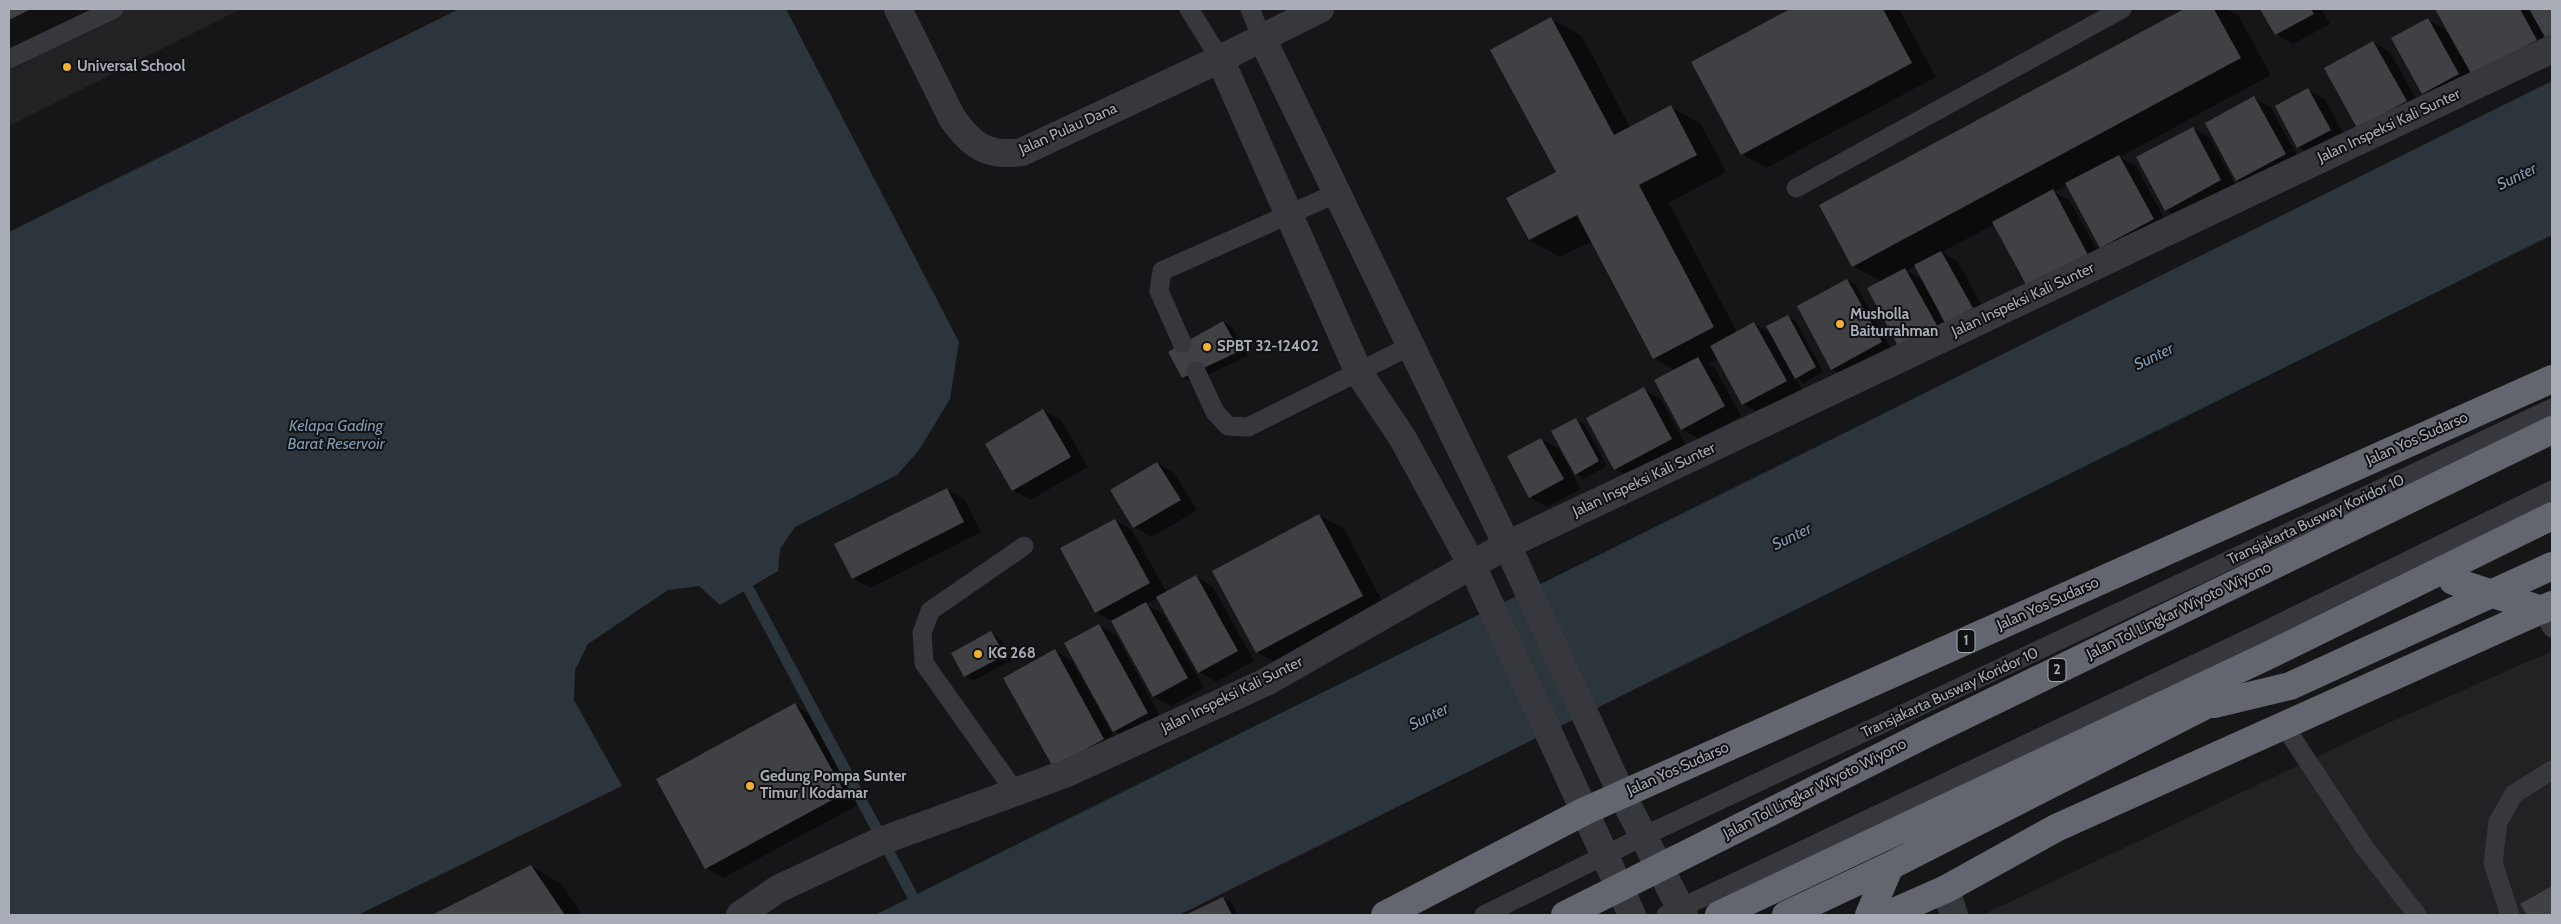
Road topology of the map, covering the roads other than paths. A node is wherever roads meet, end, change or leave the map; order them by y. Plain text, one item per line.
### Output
1 (114, 9) edge
2 (898, 9) edge
3 (1189, 9) edge
4 (1250, 9) edge
5 (1320, 9) edge
6 (2122, 9) edge
7 (1266, 46) junction
8 (2552, 49) edge
9 (9, 60) edge
10 (1224, 68) junction
11 (1796, 188) dead end
12 (1337, 193) junction
13 (1288, 214) junction
14 (1182, 344) dead end
15 (1410, 346) junction
16 (1196, 371) dead end
17 (1359, 373) junction
18 (2552, 379) edge
19 (2552, 408) edge
20 (2552, 430) edge
21 (2552, 490) edge
22 (2552, 516) edge
23 (2552, 535) edge
24 (1507, 545) junction
25 (1024, 546) dead end
26 (1472, 563) junction
27 (2552, 566) edge
28 (2453, 581) junction
29 (2549, 614) edge
30 (2171, 702) junction
31 (2283, 724) junction
32 (2552, 770) edge
33 (1016, 793) junction
34 (1622, 795) junction
35 (1585, 811) junction
36 (1644, 836) junction
37 (1605, 855) junction
38 (1890, 866) junction
39 (1946, 889) junction
40 (1677, 913) edge
41 (740, 915) edge
42 (1385, 915) edge
43 (1484, 915) edge
44 (1565, 915) edge
45 (1632, 915) edge
46 (1719, 915) edge
47 (1786, 915) edge
48 (1869, 915) edge
49 (1887, 915) edge
50 (1954, 915) edge
51 (2417, 915) edge
52 (2510, 915) edge

1 - 9 lane
2 - 10 street, Jalan Pulau Dana
3 - 10 lane
4 - 7 lane
5 - 7 street, Jalan Pulau Dana
6 - 11 lane
7 - 10 street, Jalan Pulau Dana
7 - 12 street
8 - 24 street, Jalan Inspeksi Kali Sunter
10 - 13 street
12 - 13 lane
12 - 15 street
13 - 14 lane
13 - 17 street
15 - 17 lane
15 - 24 street
16 - 17 lane
17 - 26 street
18 - 34 highway, Jalan Yos Sudarso / 1
19 - 36 lane, Transjakarta Busway Koridor 10
20 - 44 highway, Jalan Tol Lingkar Wiyoto Wiyono / 2, bridge
21 - 40 lane
22 - 30 highway
23 - 28 highway
24 - 26 street, Jalan Inspeksi Kali Sunter
24 - 34 street
25 - 33 lane
26 - 33 street, Jalan Inspeksi Kali Sunter
26 - 35 street
27 - 30 highway, bridge
28 - 29 highway
28 - 38 highway
29 - 31 highway
30 - 46 highway
31 - 39 highway
31 - 51 lane
32 - 52 lane
33 - 41 street, Jalan Inspeksi Kali Sunter
34 - 35 highway, Jalan Yos Sudarso / 1
34 - 36 street
35 - 37 street
35 - 42 highway, Jalan Yos Sudarso / 1
36 - 37 lane, Transjakarta Busway Koridor 10
36 - 40 street
37 - 43 lane, Transjakarta Busway Koridor 10
37 - 45 street
38 - 47 highway
38 - 48 highway
39 - 49 highway
39 - 50 street

